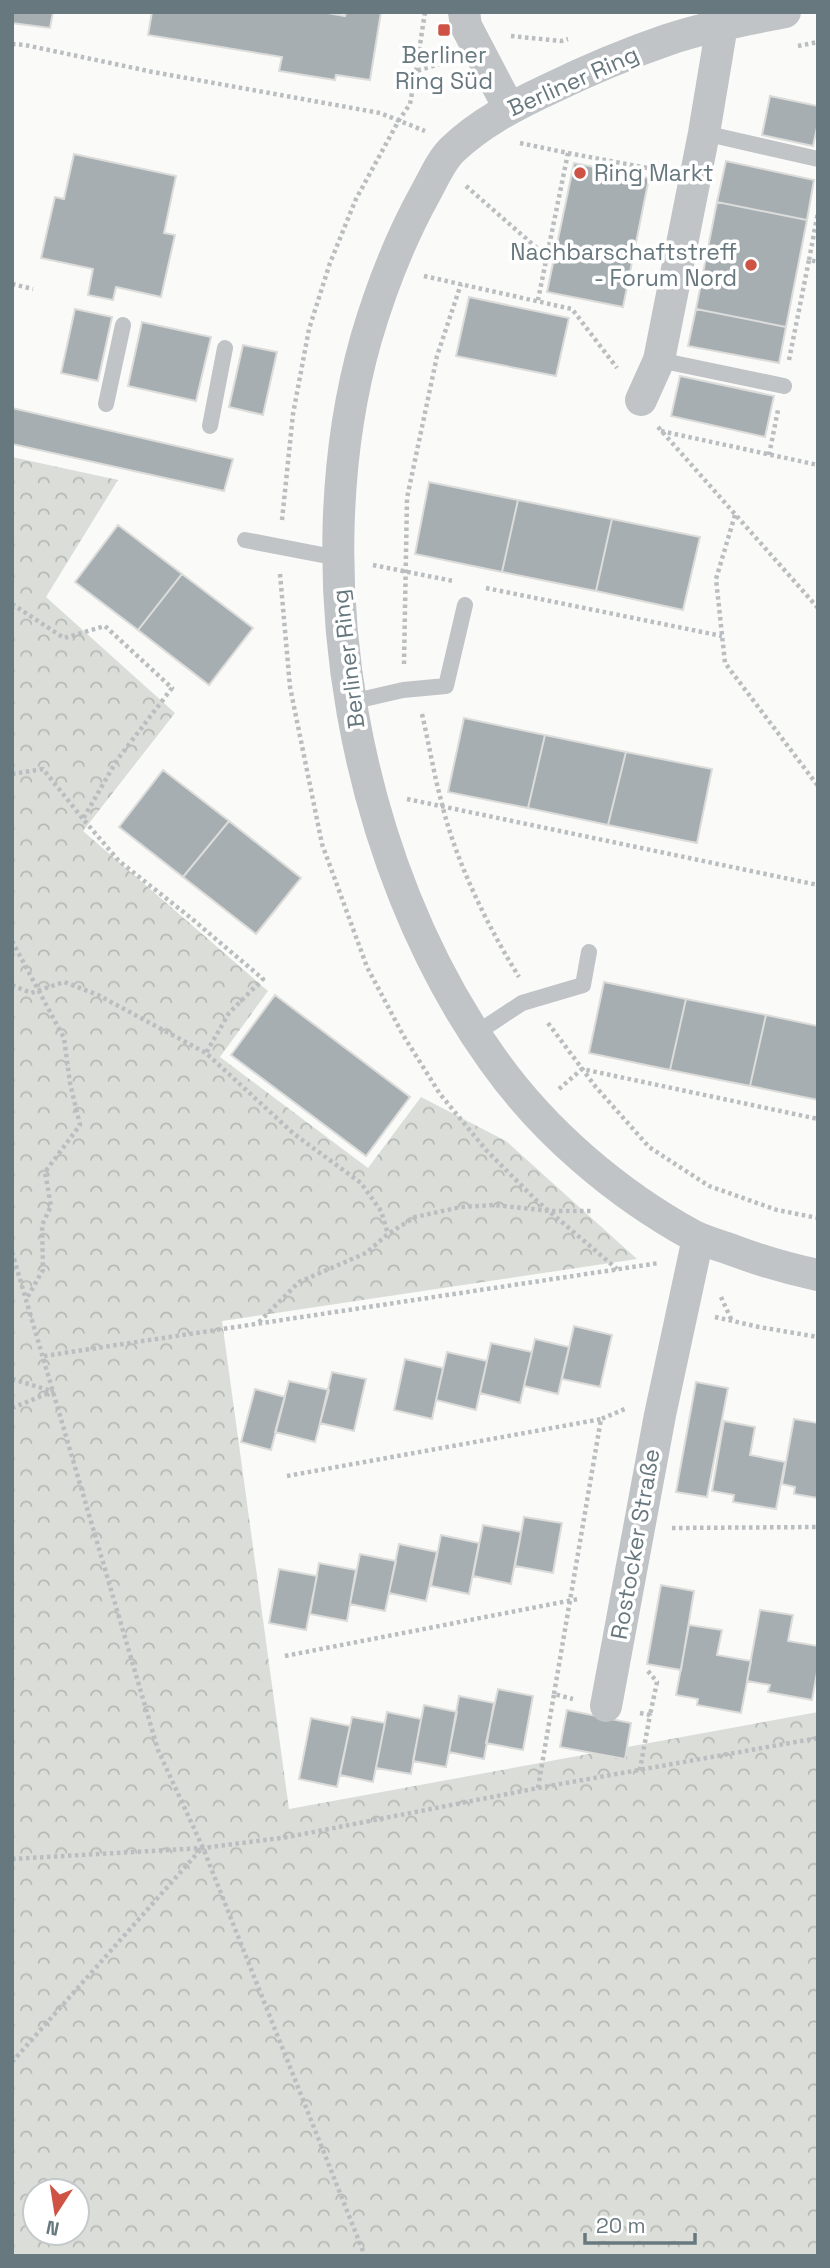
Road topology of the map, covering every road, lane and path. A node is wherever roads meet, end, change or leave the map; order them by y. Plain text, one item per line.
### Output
1 (425, 12) edge
2 (464, 12) edge
3 (785, 12) edge
4 (722, 25) junction
5 (574, 38) dead end
6 (12, 44) edge
7 (477, 48) junction
8 (416, 71) junction
9 (509, 108) junction
10 (398, 120) junction
11 (704, 133) junction
12 (454, 150) junction
13 (568, 153) junction
14 (818, 159) edge
15 (695, 177) junction
16 (818, 212) edge
17 (547, 256) junction
18 (809, 260) junction
19 (818, 262) edge
20 (389, 268) junction
21 (12, 284) edge
22 (33, 289) dead end
23 (538, 300) junction
24 (123, 325) dead end
25 (225, 348) dead end
26 (659, 360) junction
27 (784, 386) junction
28 (641, 400) junction
29 (106, 404) dead end
30 (209, 426) dead end
31 (661, 431) junction
32 (769, 455) junction
33 (818, 465) edge
34 (735, 515) junction
35 (245, 540) dead end
36 (338, 558) junction
37 (457, 582) dead end
38 (484, 588) dead end
39 (12, 604) edge
40 (466, 605) dead end
41 (818, 608) edge
42 (722, 636) junction
43 (351, 702) junction
44 (12, 774) edge
45 (818, 786) edge
46 (369, 791) junction
47 (83, 819) junction
48 (818, 885) edge
49 (12, 941) edge
50 (589, 952) dead end
51 (12, 985) edge
52 (40, 990) junction
53 (475, 1034) junction
54 (566, 1048) dead end
55 (206, 1053) junction
56 (582, 1069) junction
57 (535, 1110) junction
58 (818, 1119) edge
59 (633, 1199) junction
60 (818, 1218) edge
61 (388, 1234) junction
62 (698, 1238) junction
63 (12, 1252) edge
64 (662, 1262) dead end
65 (818, 1275) edge
66 (27, 1299) junction
67 (709, 1315) dead end
68 (259, 1323) junction
69 (818, 1337) edge
70 (44, 1356) junction
71 (12, 1379) edge
72 (54, 1391) junction
73 (12, 1408) edge
74 (610, 1417) dead end
75 (601, 1419) junction
76 (287, 1476) dead end
77 (818, 1527) edge
78 (660, 1528) dead end
79 (578, 1599) dead end
80 (570, 1601) junction
81 (285, 1656) dead end
82 (554, 1695) junction
83 (606, 1706) junction
84 (818, 1738) edge
85 (640, 1770) junction
86 (538, 1788) junction
87 (203, 1848) junction
88 (12, 1859) edge
89 (12, 2062) edge
90 (365, 2256) edge

1 - 8 path
2 - 7 street
3 - 4 street, Berliner Ring
4 - 9 street, Berliner Ring
4 - 11 street
5 - 7 path
6 - 10 path
7 - 8 path
7 - 9 street
8 - 10 path
9 - 12 street, Berliner Ring
10 - 12 path
11 - 14 lane
11 - 15 street
12 - 13 path
12 - 17 path
12 - 20 street, Berliner Ring
13 - 15 path
13 - 17 path
15 - 26 street
16 - 18 path
17 - 23 path
18 - 19 path
18 - 27 path
20 - 23 path
20 - 36 street, Berliner Ring
21 - 22 path
23 - 28 path
24 - 29 lane
25 - 30 lane
26 - 27 lane
26 - 28 street
27 - 32 path
28 - 31 path
31 - 32 path
31 - 34 path
32 - 33 path
34 - 41 path
34 - 42 path
35 - 36 lane
36 - 37 path
36 - 43 street, Berliner Ring
38 - 42 path
39 - 47 path
40 - 43 lane
42 - 45 path
43 - 46 street, Berliner Ring
44 - 47 path
46 - 48 path
46 - 53 street, Berliner Ring
47 - 55 path
49 - 52 path
50 - 53 lane
51 - 52 path
52 - 55 path
52 - 66 path
53 - 57 street, Berliner Ring
54 - 56 path
55 - 61 path
56 - 57 path
56 - 58 path
56 - 60 path
57 - 59 street, Berliner Ring
59 - 61 path
59 - 62 street, Berliner Ring
61 - 68 path
62 - 65 street, Berliner Ring
62 - 83 street, Rostocker Straße
63 - 66 path
64 - 68 path
66 - 70 path
67 - 69 path
68 - 70 path
70 - 72 path
71 - 72 path
72 - 73 path
72 - 87 path
74 - 75 path
75 - 76 path
75 - 80 path
77 - 78 path
79 - 80 path
80 - 81 path
80 - 82 path
82 - 83 path
82 - 86 path
83 - 85 path
84 - 85 path
85 - 86 path
86 - 87 path
87 - 88 path
87 - 89 path
87 - 90 path

